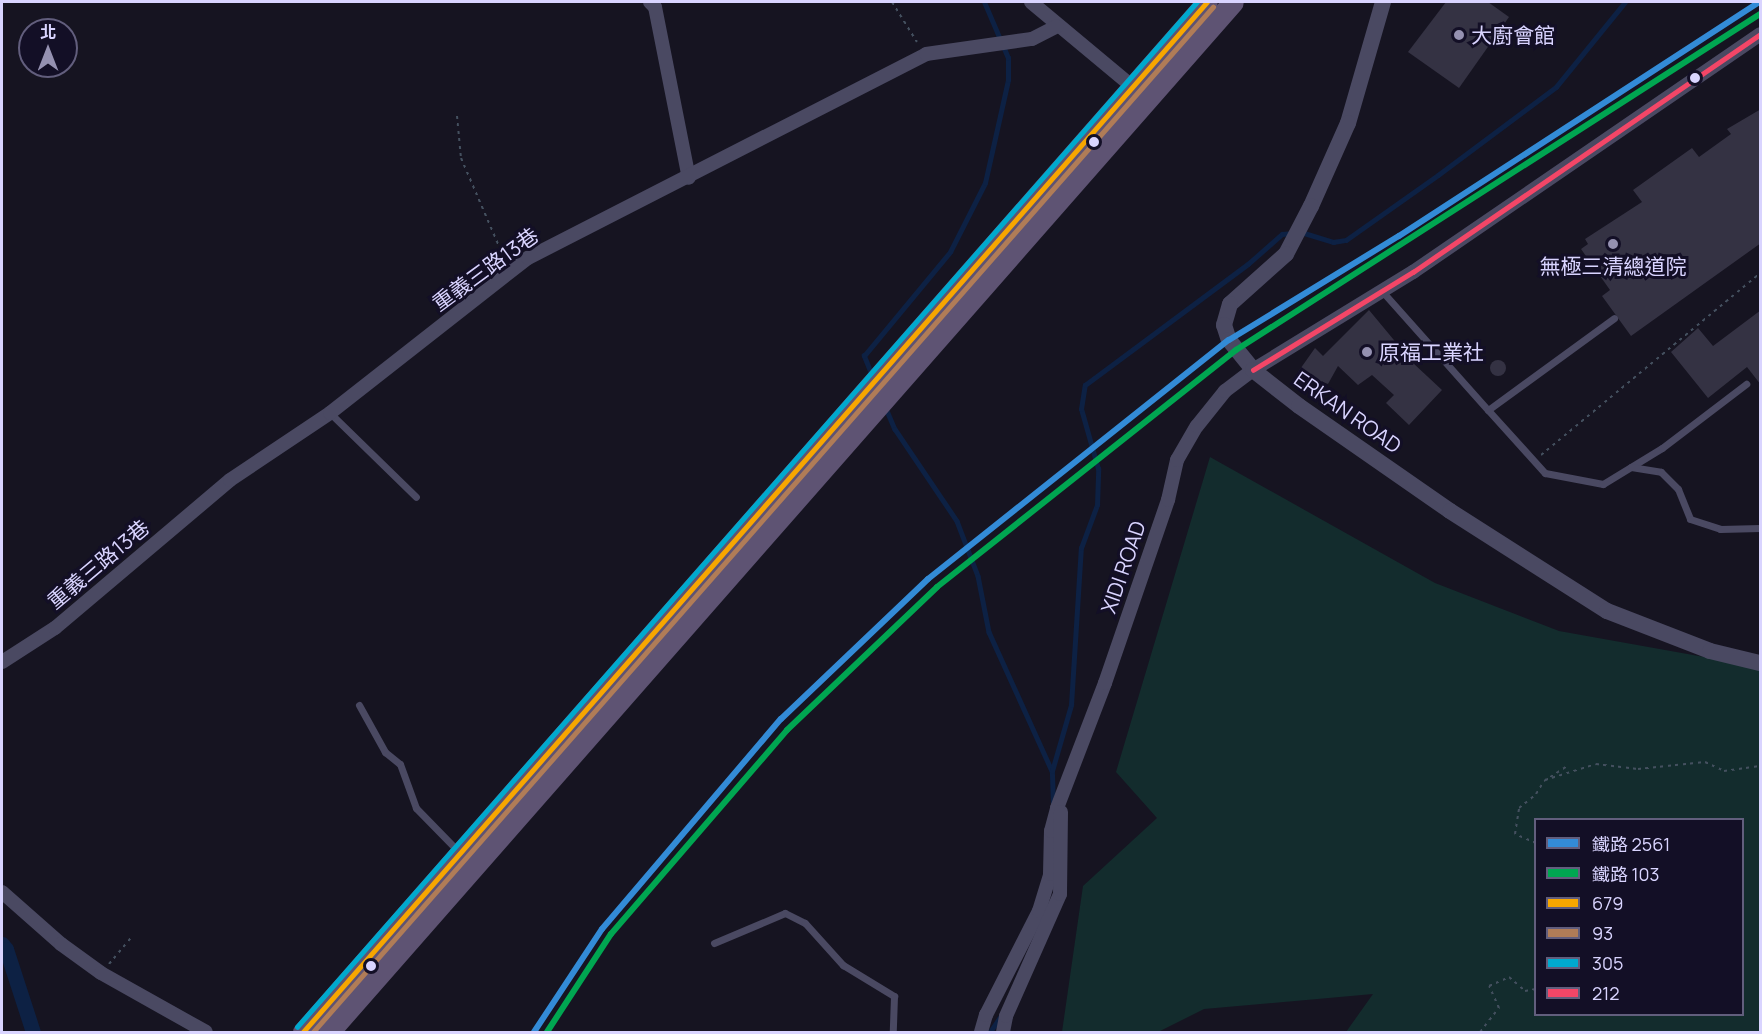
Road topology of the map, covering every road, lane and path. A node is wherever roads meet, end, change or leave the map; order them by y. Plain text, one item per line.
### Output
1 (650, 2) edge
2 (892, 2) edge
3 (1031, 2) edge
4 (1207, 2) edge
5 (1233, 2) edge
6 (1383, 2) edge
7 (1056, 26) junction
8 (1761, 34) edge
9 (926, 54) junction
10 (1140, 94) junction
11 (457, 116) dead end
12 (689, 178) junction
13 (510, 271) junction
14 (1761, 273) edge
15 (1382, 290) junction
16 (1614, 318) dead end
17 (1253, 370) junction
18 (1746, 384) dead end
19 (1488, 410) junction
20 (330, 413) junction
21 (1535, 461) junction
22 (1630, 467) junction
23 (416, 497) dead end
24 (1761, 528) edge
25 (2, 663) edge
26 (1761, 663) edge
27 (358, 705) dead end
28 (1567, 766) dead end
29 (1761, 766) edge
30 (1545, 780) junction
31 (516, 803) junction
32 (1059, 803) junction
33 (1534, 842) edge
34 (459, 852) junction
35 (2, 892) edge
36 (131, 938) dead end
37 (714, 943) dead end
38 (101, 973) junction
39 (1534, 989) edge
40 (206, 1032) edge
41 (303, 1032) edge
42 (329, 1032) edge
43 (893, 1032) edge
44 (981, 1032) edge
45 (1003, 1032) edge
46 (1480, 1032) edge

1 - 12 street
2 - 9 path
3 - 7 street
4 - 10 main road
5 - 10 main road
6 - 17 street, ERKAN ROAD
7 - 9 street, 重義三路13巷
7 - 10 street
8 - 15 street, XIDI ROAD
9 - 12 street, 重義三路13巷
10 - 31 main road
11 - 13 path
12 - 13 street, 重義三路13巷
13 - 20 street, 重義三路13巷
14 - 21 path
15 - 17 street, XIDI ROAD
15 - 19 lane
16 - 19 lane
17 - 26 street, ERKAN ROAD
17 - 32 street, XIDI ROAD
18 - 22 lane
19 - 21 lane
20 - 23 lane
20 - 25 street, 重義三路13巷
21 - 22 lane
22 - 24 lane
27 - 34 lane
28 - 30 path
29 - 30 path
30 - 33 path
31 - 34 main road
31 - 42 main road
32 - 44 street, XIDI ROAD
32 - 45 street, XIDI ROAD
34 - 41 main road
35 - 38 street
36 - 38 path
37 - 43 lane
38 - 40 street
39 - 46 path

